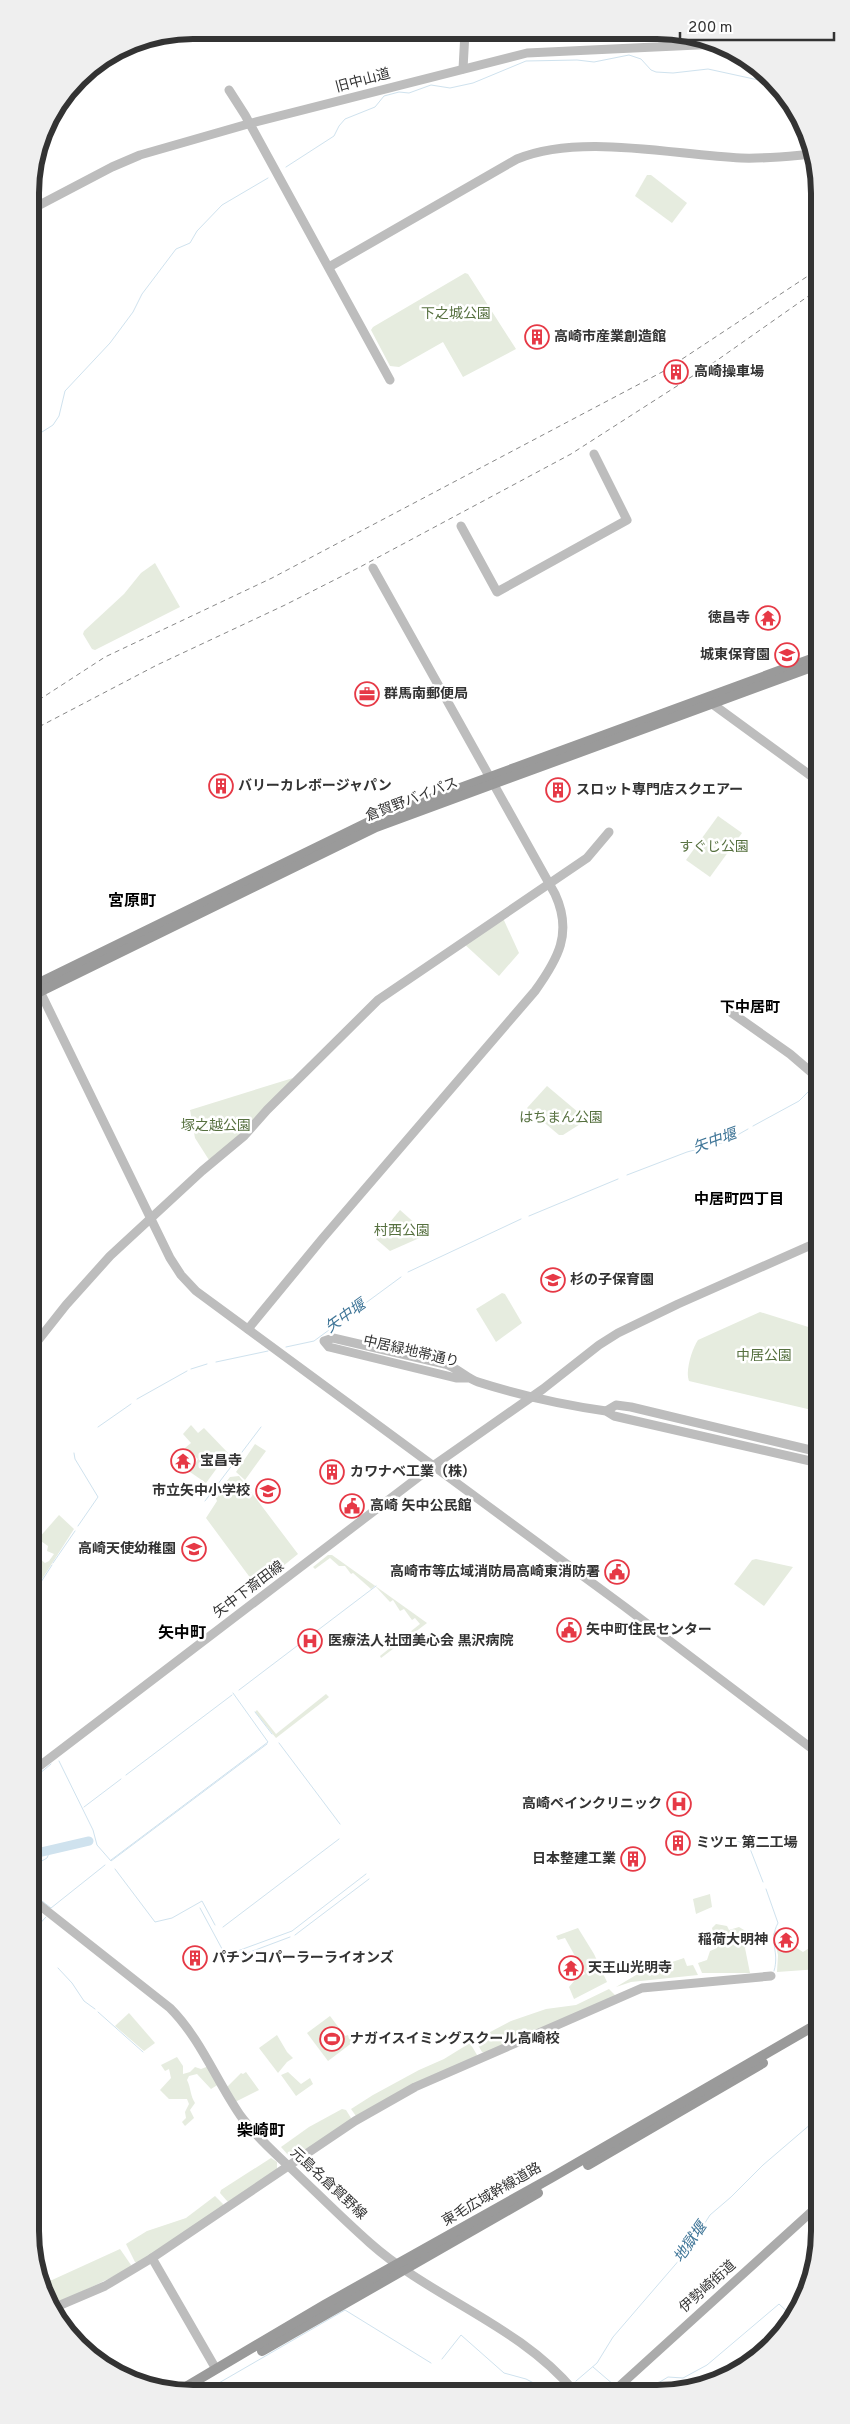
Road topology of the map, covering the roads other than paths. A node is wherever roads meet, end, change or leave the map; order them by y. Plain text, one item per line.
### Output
1 (465, 39) edge
2 (698, 45) edge
3 (463, 69) junction
4 (229, 90) dead end
5 (248, 124) junction
6 (806, 155) edge
7 (39, 205) edge
8 (329, 267) junction
9 (390, 380) dead end
10 (594, 454) dead end
11 (461, 526) dead end
12 (373, 568) dead end
13 (811, 659) edge
14 (811, 667) edge
15 (708, 701) junction
16 (811, 776) edge
17 (492, 780) junction
18 (609, 832) dead end
19 (549, 884) junction
20 (39, 986) edge
21 (39, 991) edge
22 (732, 1013) dead end
23 (811, 1072) edge
24 (150, 1217) junction
25 (811, 1245) edge
26 (248, 1329) junction
27 (39, 1339) edge
28 (469, 1378) junction
29 (533, 1396) junction
30 (606, 1411) junction
31 (811, 1450) edge
32 (811, 1461) edge
33 (433, 1466) junction
34 (811, 1748) edge
35 (39, 1766) edge
36 (39, 1905) edge
37 (771, 1976) dead end
38 (811, 2028) edge
39 (811, 2036) edge
40 (288, 2166) junction
41 (811, 2212) edge
42 (152, 2258) junction
43 (402, 2267) junction
44 (59, 2306) edge
45 (216, 2369) junction
46 (189, 2385) edge
47 (202, 2385) edge
48 (569, 2385) edge
49 (621, 2385) edge

1 - 3 street
2 - 3 street, 旧中山道
3 - 5 street, 旧中山道
4 - 5 street
5 - 7 street, 旧中山道
5 - 8 street
6 - 8 street
8 - 9 street
10 - 11 street
12 - 17 street
13 - 15 highway, 倉賀野バイパス
14 - 15 highway, 倉賀野バイパス
15 - 16 street
15 - 17 highway, 倉賀野バイパス
17 - 19 street
17 - 20 highway, 倉賀野バイパス
18 - 19 street
19 - 24 street
19 - 26 street
21 - 24 street
22 - 23 street
24 - 26 street
24 - 27 street
25 - 29 street, 矢中下斎田線
26 - 33 street
28 - 28 street, 中居緑地帯通り
28 - 29 street, 中居緑地帯通り
29 - 30 street, 中居緑地帯通り
29 - 33 street, 矢中下斎田線
30 - 31 street, 中居緑地帯通り
30 - 32 street, 中居緑地帯通り
33 - 34 street
33 - 35 street, 矢中下斎田線
36 - 40 street, 元島名倉賀野線
37 - 40 street
38 - 43 highway, 東毛広域幹線道路
39 - 43 highway, 東毛広域幹線道路
40 - 42 street
40 - 43 street, 元島名倉賀野線
41 - 49 main road, 伊勢崎街道
42 - 44 street
42 - 45 street
43 - 45 highway, 東毛広域幹線道路
43 - 47 highway, 東毛広域幹線道路
43 - 48 street, 元島名倉賀野線
45 - 46 highway, 東毛広域幹線道路

